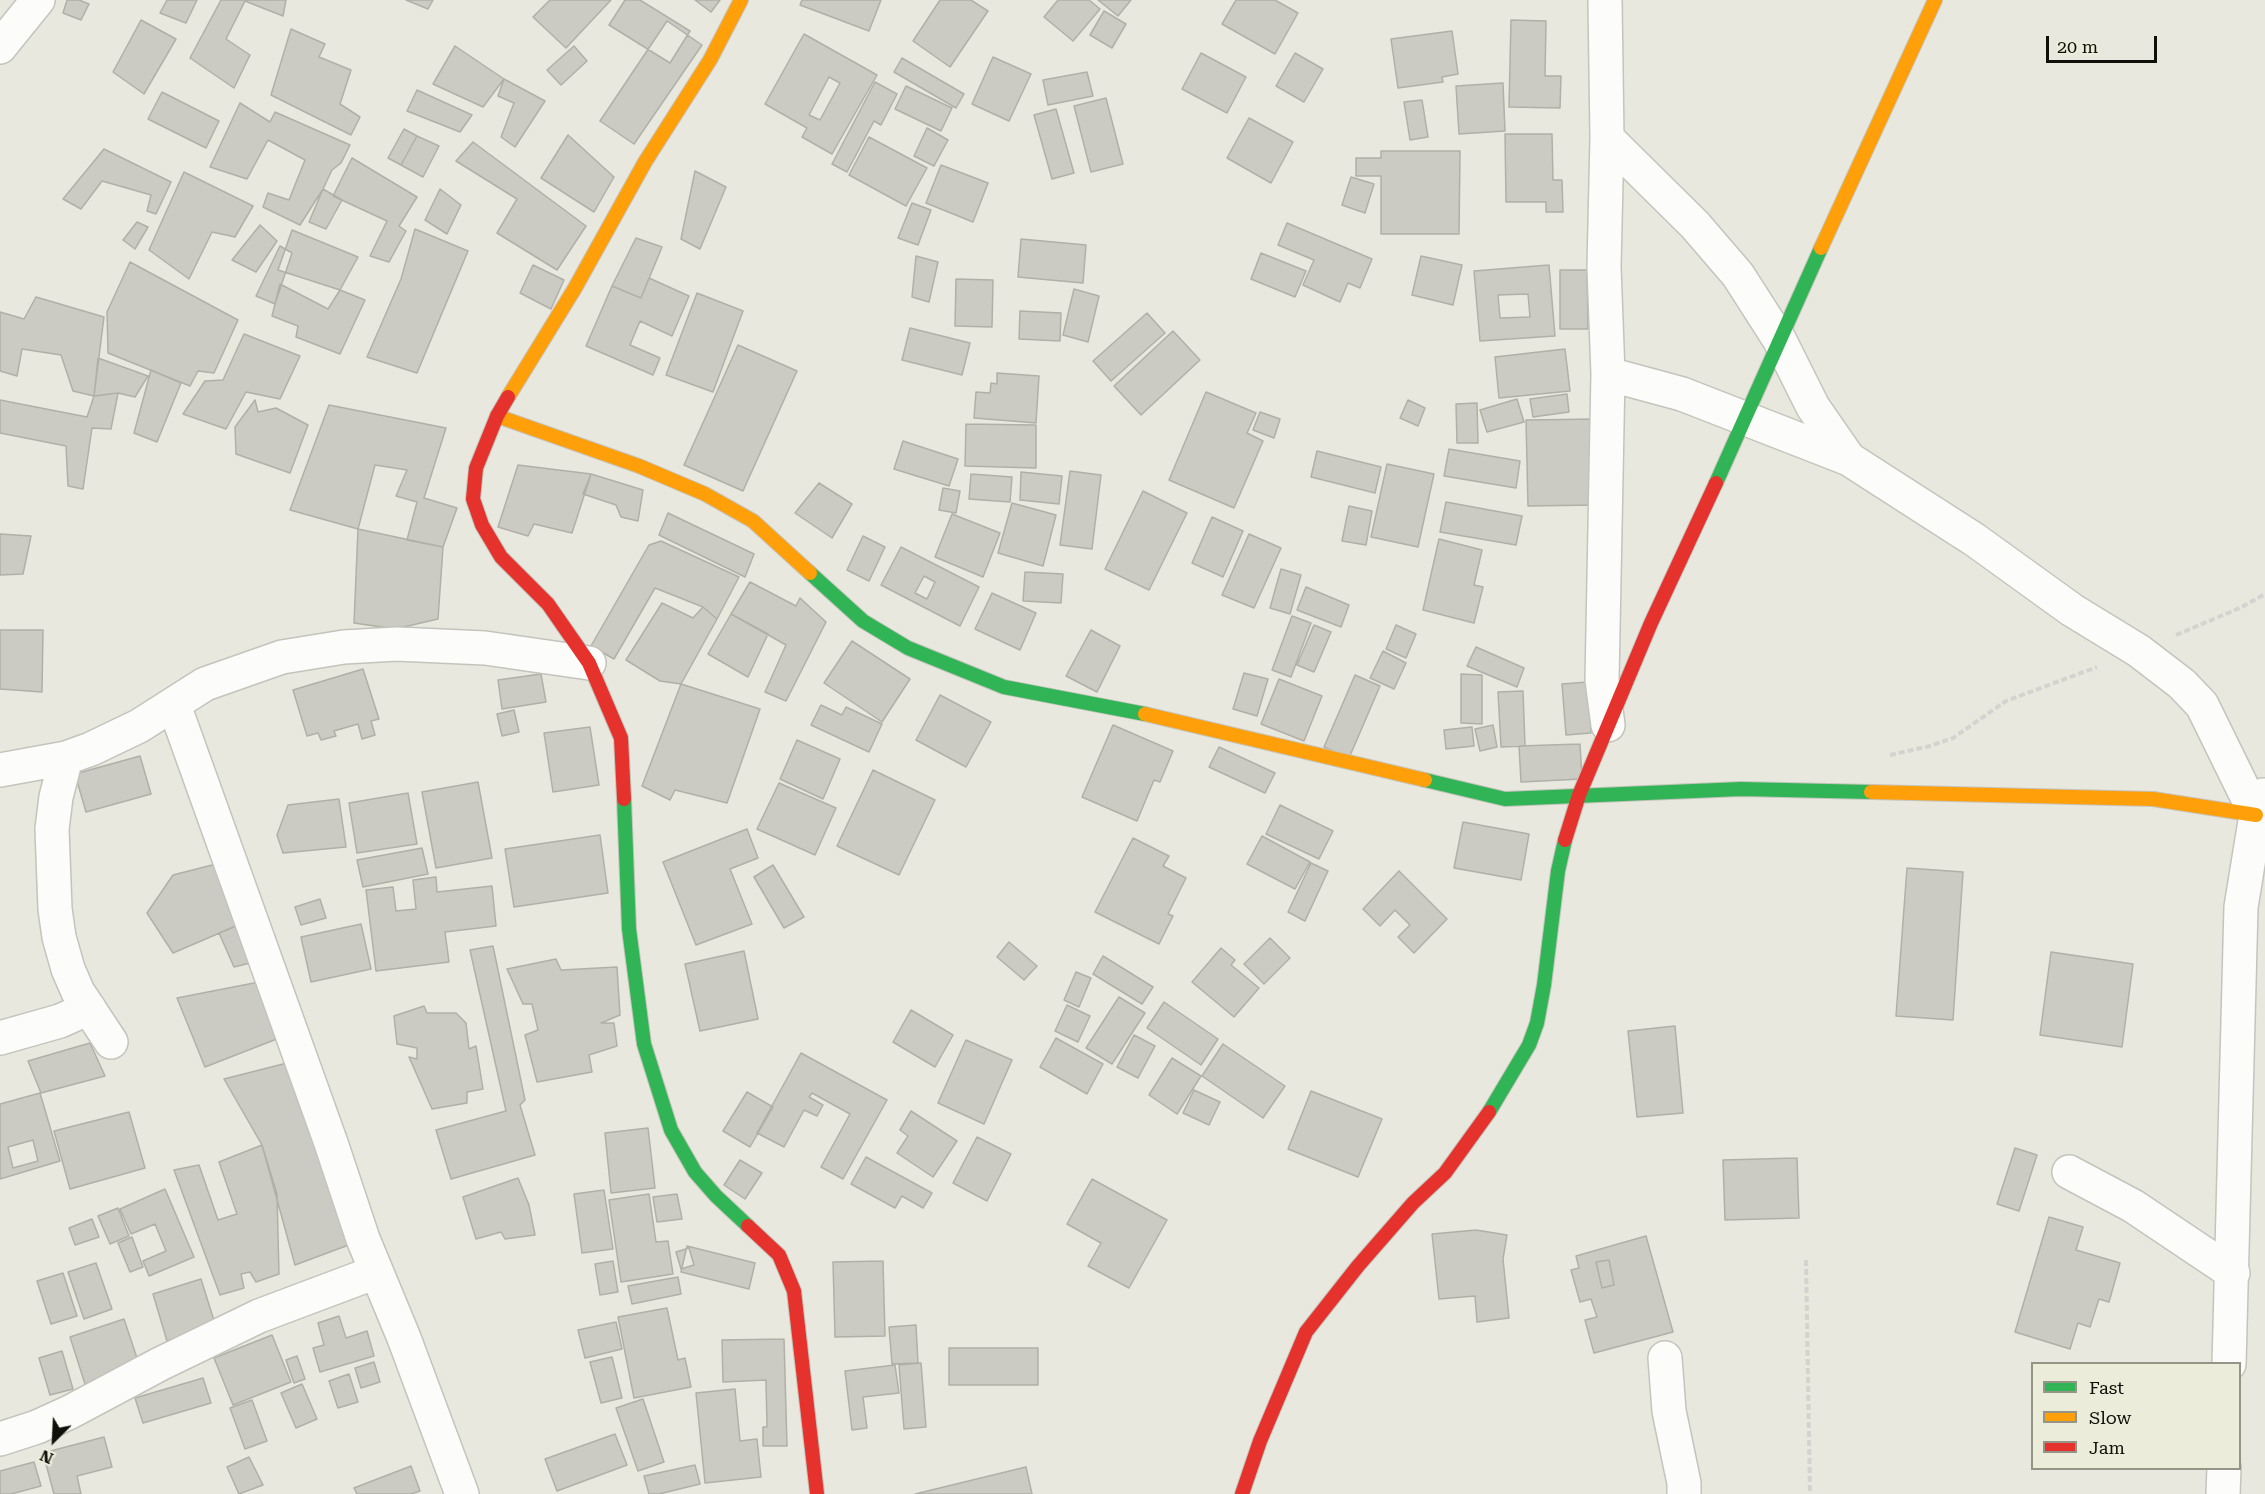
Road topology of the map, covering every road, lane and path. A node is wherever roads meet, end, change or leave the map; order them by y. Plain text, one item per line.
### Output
1 (38, 0) edge
2 (741, 0) edge
3 (1605, 0) edge
4 (1935, 0) edge
5 (0, 47) edge
6 (1607, 138) junction
7 (1779, 339) junction
8 (1608, 374) junction
9 (497, 416) junction
10 (1746, 419) junction
11 (1850, 459) junction
12 (2265, 594) edge
13 (2139, 651) junction
14 (589, 663) junction
15 (174, 705) junction
16 (1608, 725) junction
17 (1880, 757) dead end
18 (66, 759) junction
19 (0, 770) edge
20 (1579, 795) junction
21 (2260, 803) edge
22 (89, 1008) junction
23 (0, 1038) edge
24 (111, 1042) dead end
25 (2069, 1172) dead end
26 (1806, 1260) dead end
27 (376, 1272) junction
28 (2233, 1273) junction
29 (1665, 1358) dead end
30 (2229, 1362) edge
31 (0, 1438) edge
32 (2224, 1470) edge
33 (462, 1494) edge
34 (817, 1494) edge
35 (1242, 1494) edge
36 (1684, 1494) edge
37 (1810, 1494) edge
38 (2223, 1494) edge

1 - 5 street
2 - 9 street
3 - 6 street
4 - 7 street
6 - 7 street
6 - 8 street
7 - 10 street
7 - 11 street
8 - 10 street
8 - 16 street
9 - 14 street
9 - 20 street
10 - 11 street
10 - 16 street
11 - 13 street
12 - 13 path
13 - 17 path
13 - 21 street
14 - 15 street
14 - 34 street
15 - 18 street
15 - 27 street
16 - 20 street
18 - 19 street
18 - 22 street
20 - 21 street
20 - 35 street
21 - 28 street
22 - 23 street
22 - 24 street
25 - 28 street
26 - 37 path
27 - 31 street
27 - 33 street
28 - 30 street
29 - 36 street
32 - 38 street

